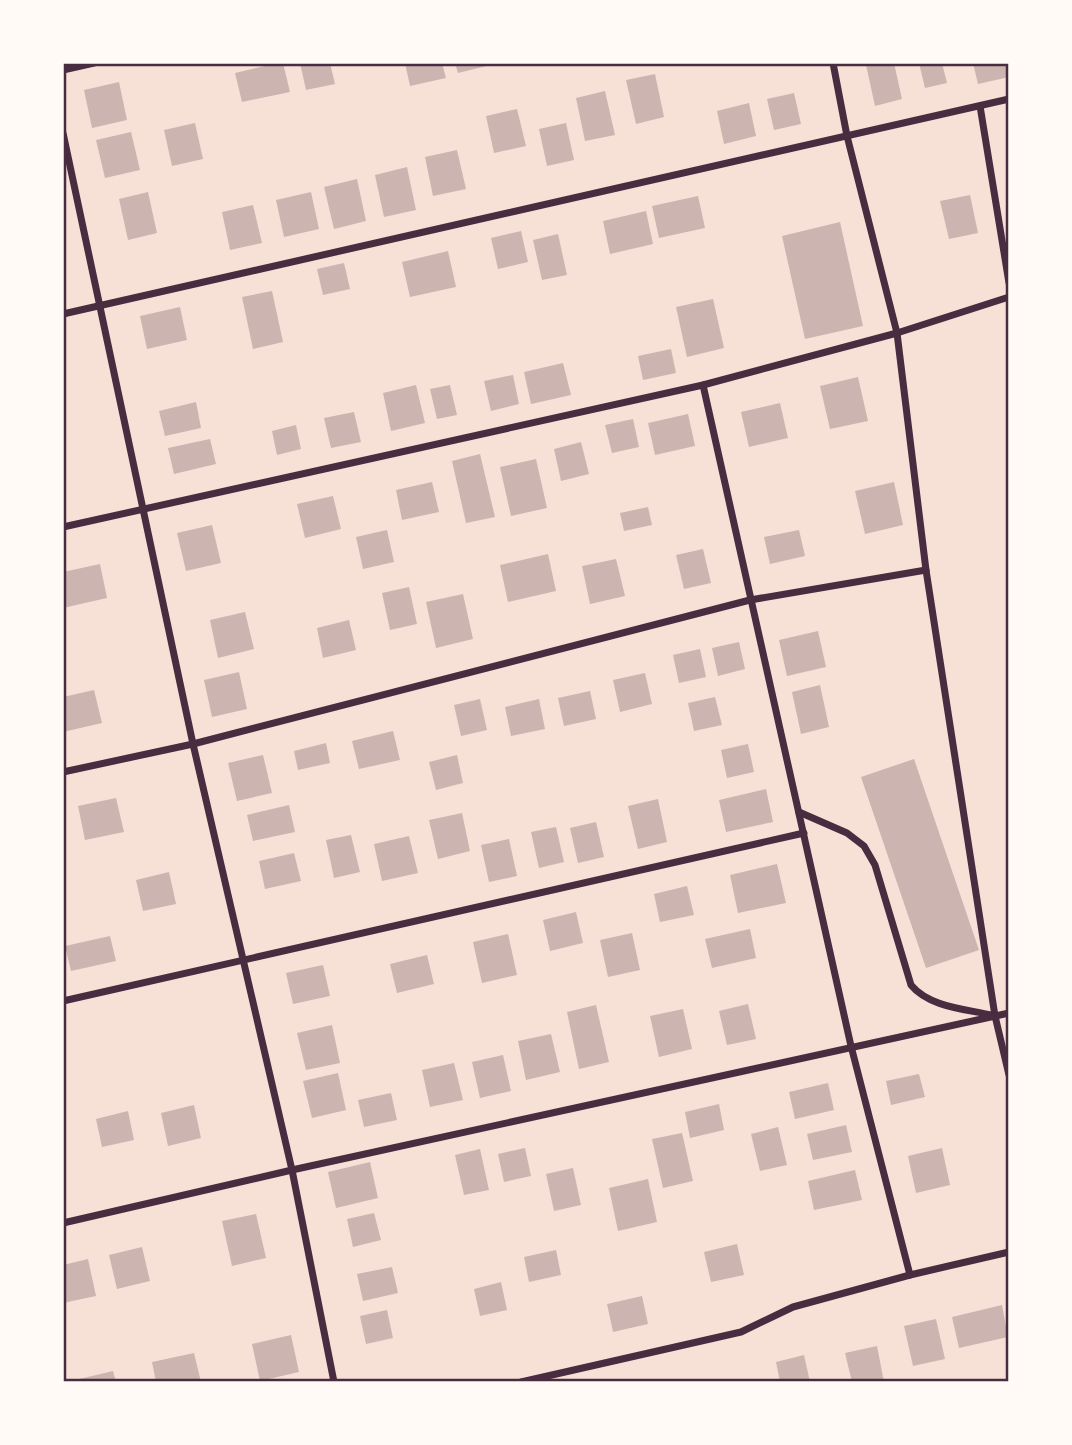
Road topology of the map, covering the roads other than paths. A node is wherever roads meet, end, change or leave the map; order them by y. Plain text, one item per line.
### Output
1 (94, 63) edge
2 (832, 63) edge
3 (63, 70) edge
4 (1009, 99) edge
5 (980, 106) junction
6 (63, 133) edge
7 (847, 136) junction
8 (1009, 283) edge
9 (1009, 297) edge
10 (101, 305) junction
11 (63, 314) edge
12 (897, 333) junction
13 (703, 386) junction
14 (143, 509) junction
15 (63, 527) edge
16 (926, 570) junction
17 (750, 600) junction
18 (193, 744) junction
19 (63, 772) edge
20 (799, 811) junction
21 (804, 833) junction
22 (244, 960) junction
23 (63, 1001) edge
24 (1009, 1013) edge
25 (995, 1016) junction
26 (851, 1046) junction
27 (1009, 1075) edge
28 (292, 1170) junction
29 (63, 1223) edge
30 (1009, 1252) edge
31 (910, 1275) junction
32 (334, 1382) edge
33 (521, 1382) edge

1 - 3 street
2 - 7 street
4 - 5 street
5 - 7 street
5 - 8 street
6 - 10 street
7 - 10 street
7 - 12 street
9 - 12 street
10 - 11 street
10 - 14 street
12 - 13 street
12 - 16 street
13 - 14 street
13 - 17 street
14 - 15 street
14 - 18 street
16 - 17 street
16 - 25 street
17 - 18 street
17 - 20 street
18 - 19 street
18 - 22 street
20 - 21 street
20 - 25 street
21 - 22 street
21 - 26 street
22 - 23 street
22 - 28 street
24 - 25 street
25 - 26 street
25 - 27 street
26 - 28 street
26 - 31 street
28 - 29 street
28 - 32 street
30 - 31 street
31 - 33 street

